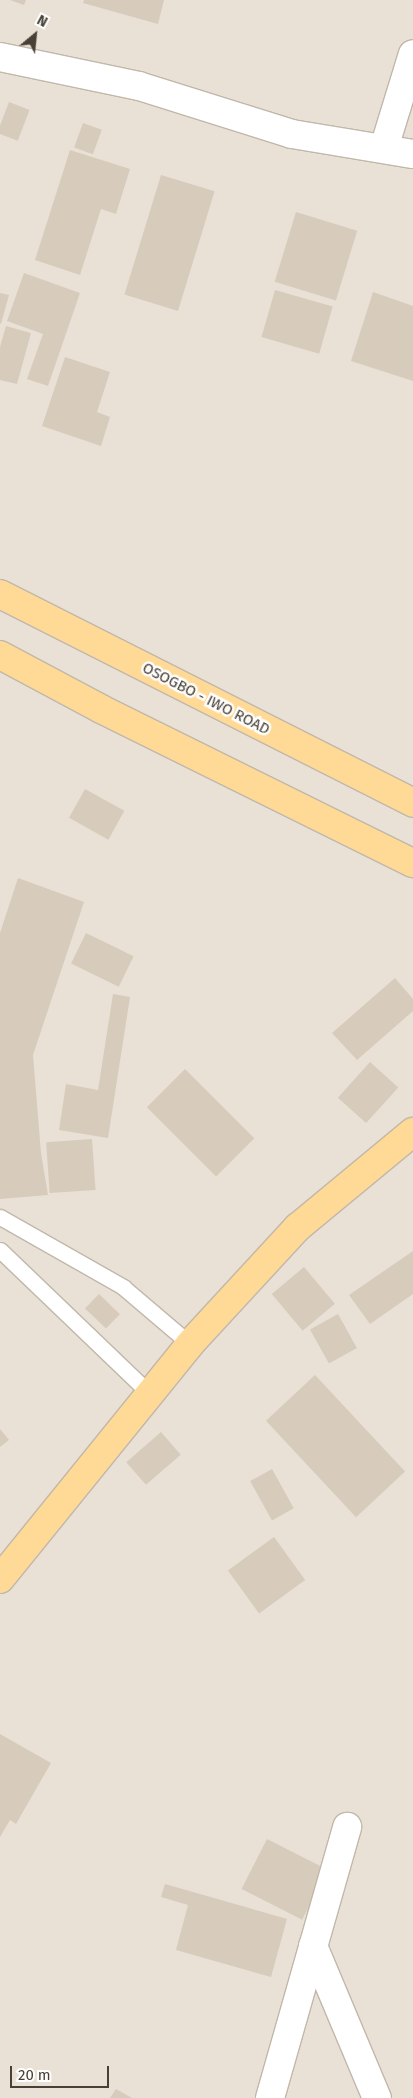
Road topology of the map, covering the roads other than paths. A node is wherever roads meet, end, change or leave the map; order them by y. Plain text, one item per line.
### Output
1 (413, 54) edge
2 (0, 57) edge
3 (384, 148) junction
4 (413, 154) edge
5 (0, 594) edge
6 (0, 656) edge
7 (413, 804) edge
8 (413, 863) edge
9 (413, 1132) edge
10 (0, 1217) edge
11 (0, 1250) edge
12 (190, 1344) junction
13 (150, 1394) junction
14 (0, 1579) edge
15 (347, 1827) dead end
16 (313, 1946) junction
17 (270, 2098) edge
18 (377, 2098) edge

1 - 3 street
2 - 3 street
3 - 4 street
5 - 7 main road, OSOGBO - IWO ROAD
6 - 8 main road
9 - 12 main road
10 - 12 lane
11 - 13 lane
12 - 13 main road
13 - 14 main road
15 - 16 street
16 - 17 street
16 - 18 street

